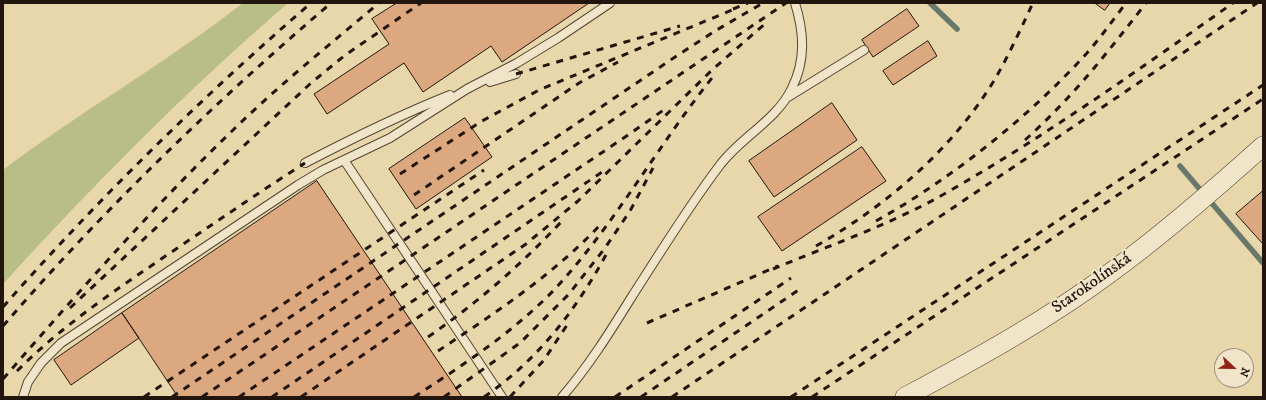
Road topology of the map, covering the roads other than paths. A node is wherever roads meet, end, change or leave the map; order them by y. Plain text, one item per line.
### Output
1 (610, 3) edge
2 (795, 3) edge
3 (864, 50) dead end
4 (516, 74) dead end
5 (467, 89) junction
6 (786, 98) junction
7 (1263, 146) edge
8 (344, 160) junction
9 (305, 164) dead end
10 (23, 397) edge
11 (502, 397) edge
12 (562, 397) edge
13 (905, 397) edge

1 - 5 lane
2 - 6 lane
3 - 6 lane
4 - 5 lane
5 - 8 lane
5 - 9 lane
6 - 12 lane
7 - 13 street, Starokolínská
8 - 10 lane
8 - 11 lane

